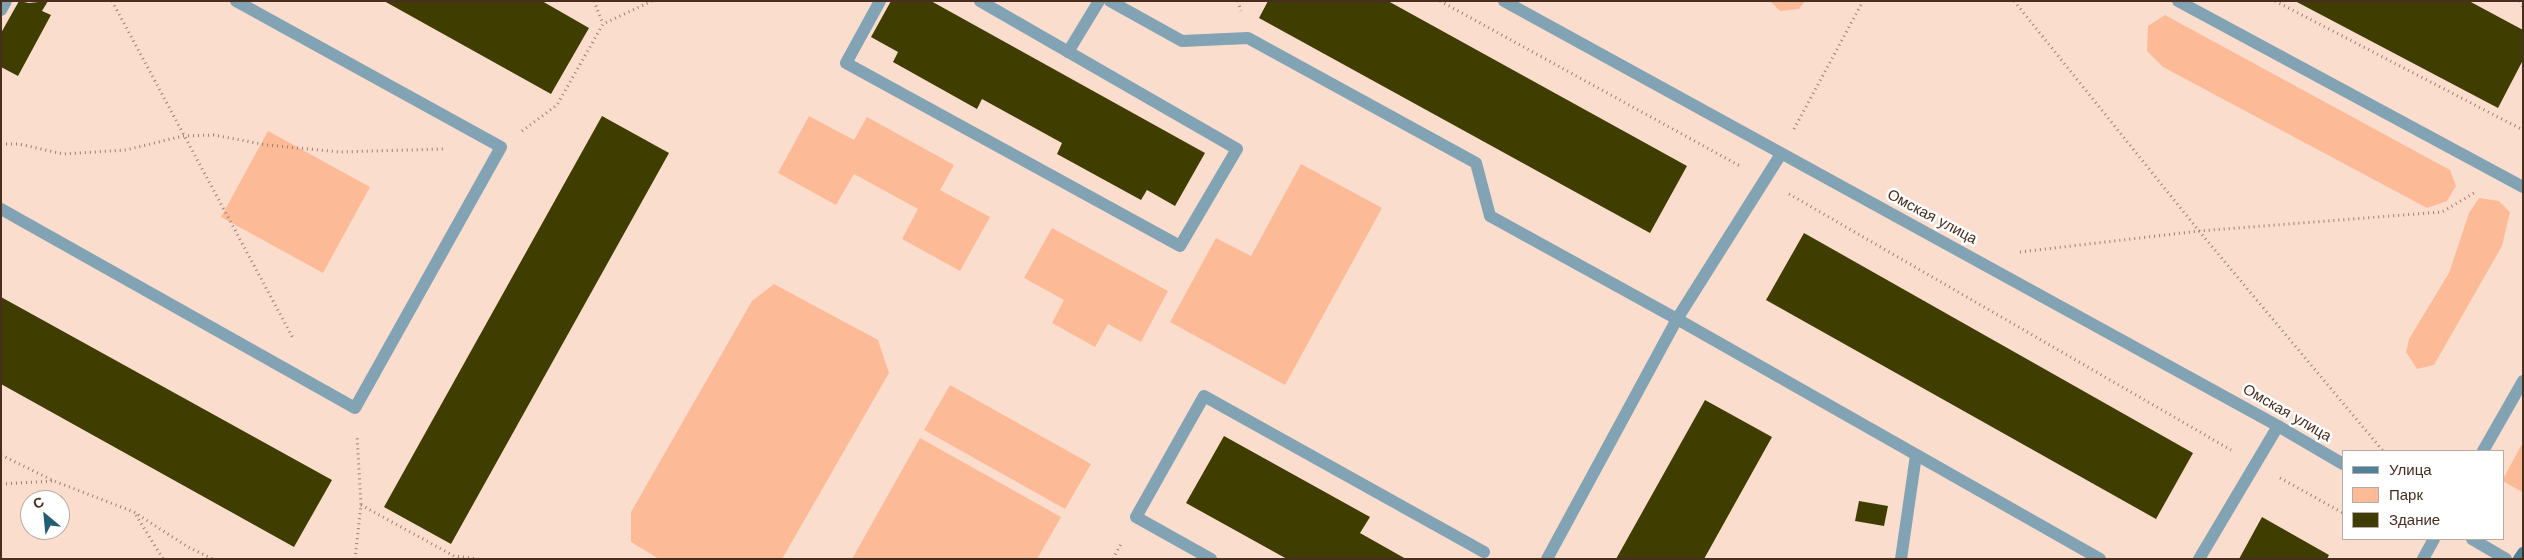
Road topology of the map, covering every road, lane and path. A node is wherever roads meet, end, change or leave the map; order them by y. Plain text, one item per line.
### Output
1 (6, 1) edge
2 (112, 1) edge
3 (236, 1) edge
4 (594, 1) edge
5 (652, 1) edge
6 (880, 1) edge
7 (980, 1) edge
8 (1099, 1) edge
9 (1110, 1) edge
10 (1440, 1) edge
11 (1504, 1) edge
12 (1863, 1) edge
13 (2014, 1) edge
14 (2178, 1) edge
15 (2275, 1) edge
16 (2520, 1) edge
17 (2523, 7) edge
18 (1, 10) edge
19 (603, 24) junction
20 (1068, 52) junction
21 (2523, 130) edge
22 (183, 136) junction
23 (1, 144) edge
24 (501, 147) junction
25 (453, 148) dead end
26 (1781, 154) junction
27 (2500, 175) junction
28 (1765, 180) junction
29 (2523, 187) edge
30 (1, 209) edge
31 (2199, 231) junction
32 (2018, 252) dead end
33 (1677, 319) junction
34 (297, 345) dead end
35 (2523, 381) edge
36 (355, 408) junction
37 (2278, 426) junction
38 (2382, 450) edge
39 (2484, 450) edge
40 (1, 455) edge
41 (1916, 455) junction
42 (2342, 463) edge
43 (2255, 464) junction
44 (54, 481) junction
45 (1, 484) edge
46 (361, 505) junction
47 (134, 512) junction
48 (2342, 512) edge
49 (2433, 540) edge
50 (2474, 540) edge
51 (1484, 552) dead end
52 (2523, 553) edge
53 (354, 558) edge
54 (163, 559) edge
55 (213, 559) edge
56 (478, 559) edge
57 (1211, 559) edge
58 (1547, 559) edge
59 (1901, 559) edge
60 (2100, 559) edge
61 (2199, 559) edge
62 (2423, 559) edge
63 (2506, 559) edge
64 (2519, 559) edge

1 - 18 street
2 - 22 path
3 - 24 street
4 - 19 path
5 - 19 path
6 - 20 street
7 - 20 street
8 - 20 street
9 - 33 street
10 - 28 path
11 - 26 street, Омская улица
12 - 26 path
13 - 31 path
14 - 27 street
15 - 21 path
16 - 17 path
19 - 24 path
22 - 23 path
22 - 25 path
22 - 34 path
24 - 36 street
26 - 28 street
26 - 37 street, Омская улица
27 - 29 street
27 - 31 path
28 - 33 street
28 - 43 path
30 - 36 street
31 - 32 path
31 - 38 path
33 - 41 street
33 - 58 street
35 - 39 street
36 - 46 path
37 - 42 street, Омская улица
37 - 43 street
40 - 44 path
41 - 59 street
41 - 60 street
43 - 48 path
43 - 61 street
44 - 45 path
44 - 47 path
46 - 53 path
46 - 56 path
47 - 54 path
47 - 55 path
49 - 62 street
50 - 63 street
51 - 57 street
52 - 64 main road

